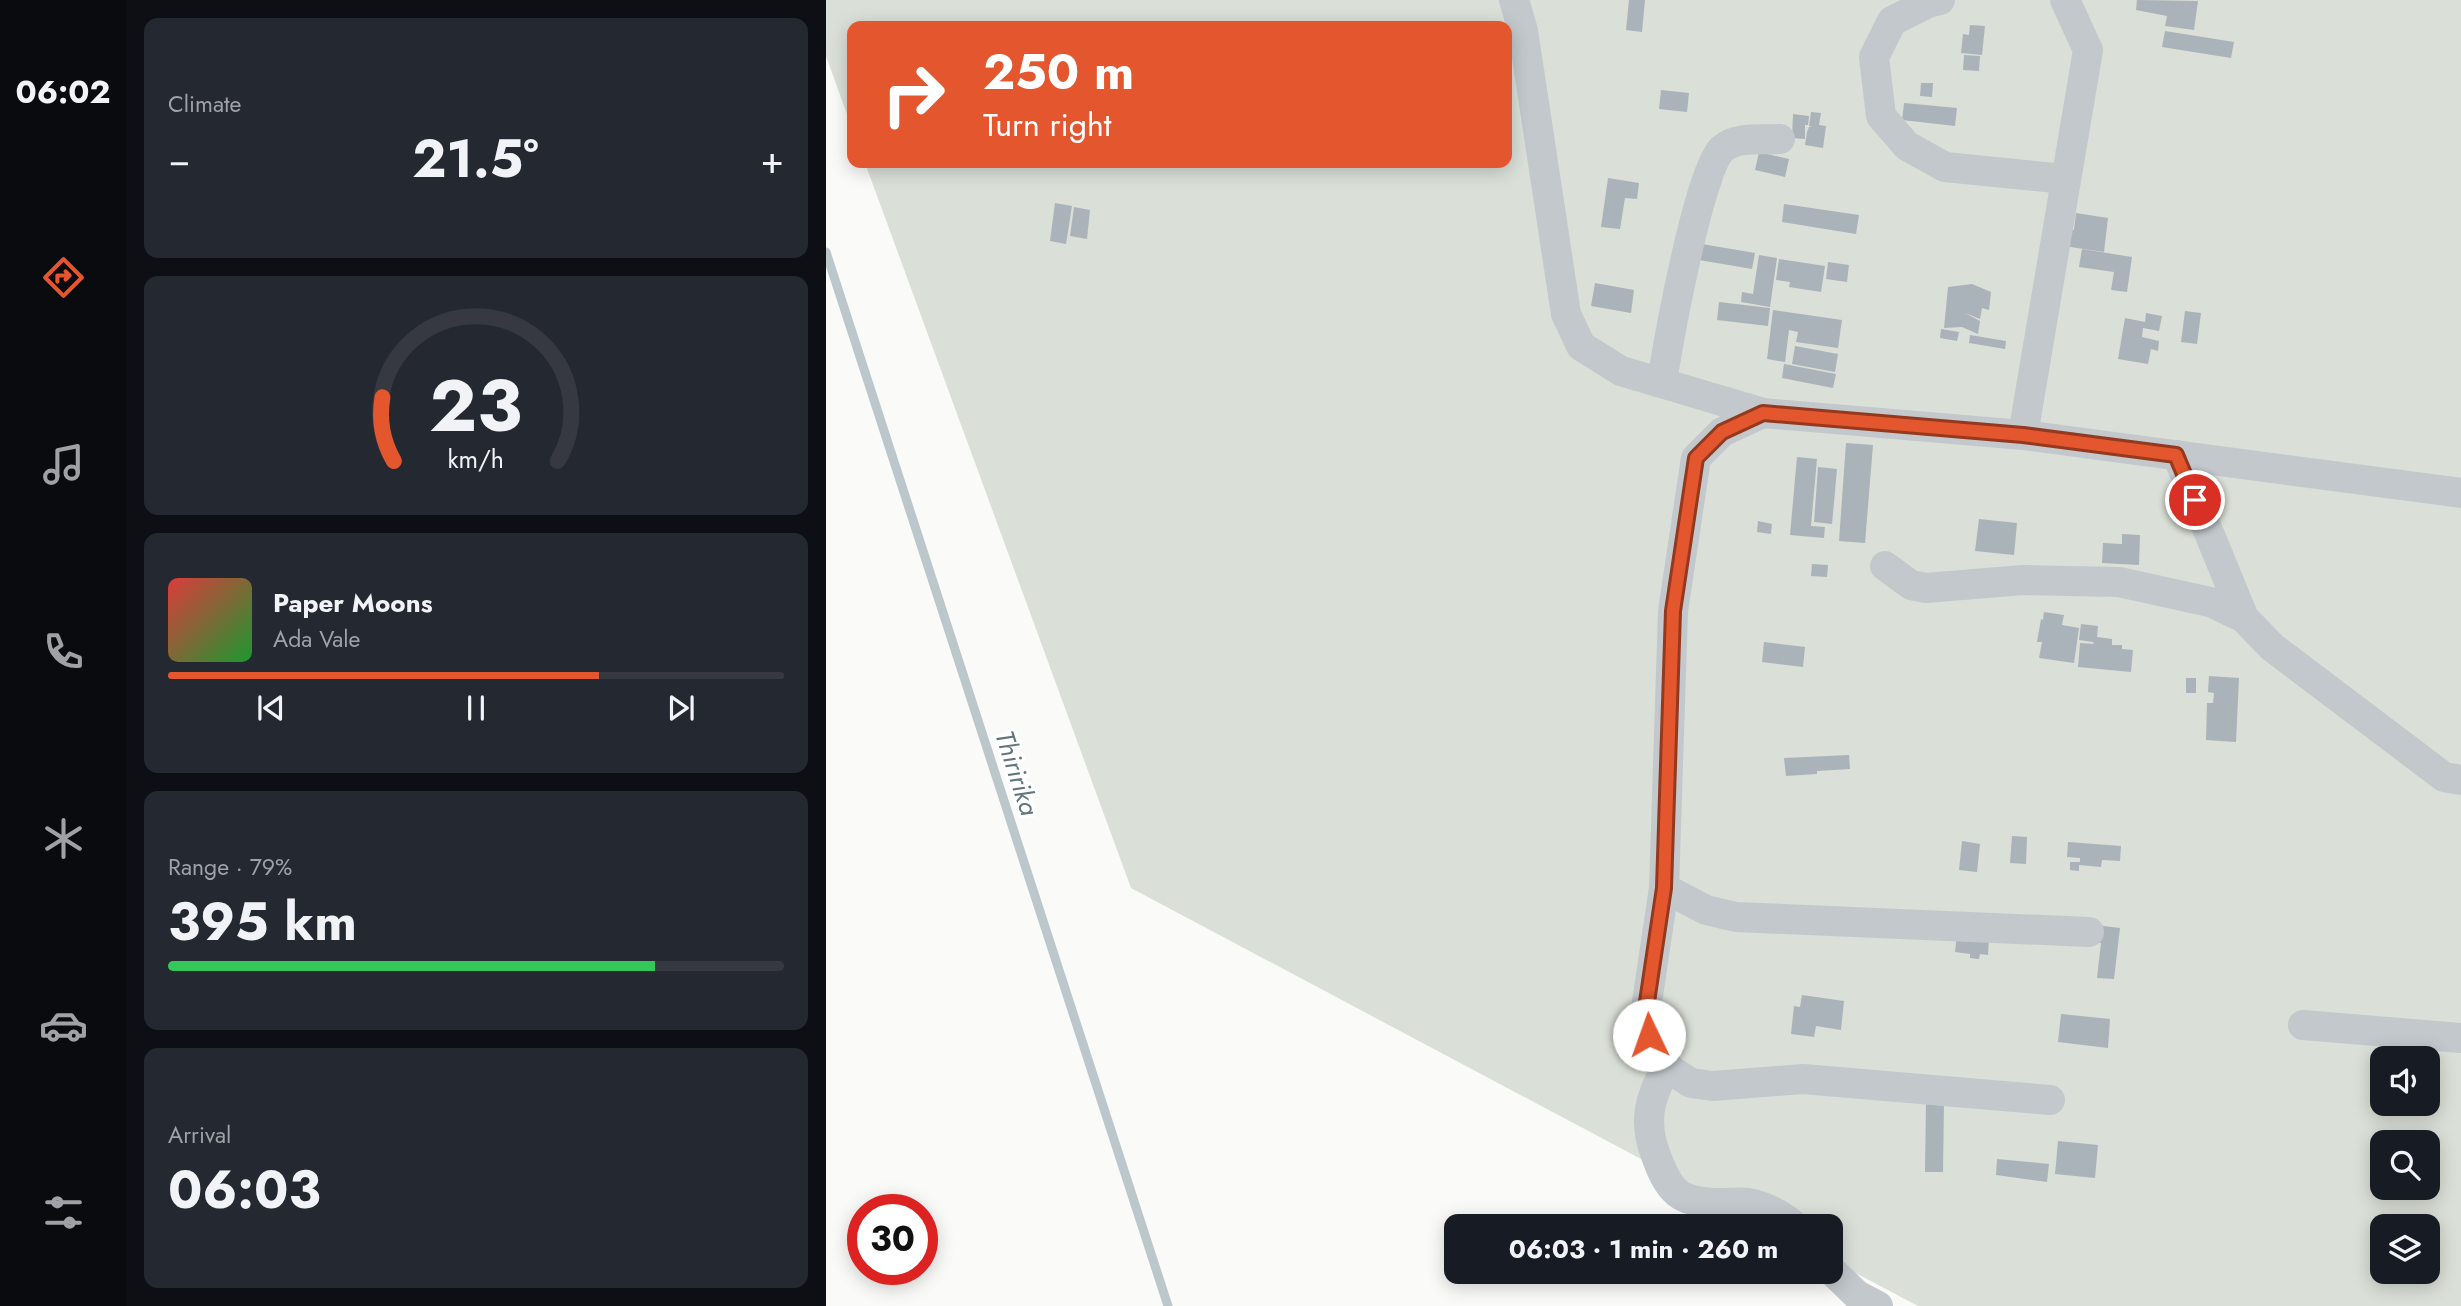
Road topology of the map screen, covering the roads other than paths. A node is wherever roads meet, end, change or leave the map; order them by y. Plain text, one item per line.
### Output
1 (1514, 0) edge
2 (1940, 0) edge
3 (2065, 0) edge
4 (1780, 139) dead end
5 (2065, 179) junction
6 (1662, 382) junction
7 (1763, 413) junction
8 (2023, 435) junction
9 (2176, 455) junction
10 (2461, 493) edge
11 (1885, 566) dead end
12 (2244, 618) junction
13 (2461, 780) edge
14 (1664, 888) junction
15 (2089, 932) dead end
16 (2303, 1025) dead end
17 (2461, 1038) edge
18 (1667, 1066) junction
19 (2050, 1100) dead end
20 (1775, 1214) edge
21 (1843, 1282) edge
22 (1878, 1306) edge

1 - 6 street
2 - 5 street
3 - 5 street
4 - 6 street
5 - 8 street
6 - 7 street
7 - 8 street
7 - 14 street
8 - 9 street
9 - 10 street
9 - 12 street
11 - 12 street
12 - 13 street
14 - 15 street
14 - 18 street
16 - 17 street
18 - 19 street
18 - 20 street
21 - 22 street

